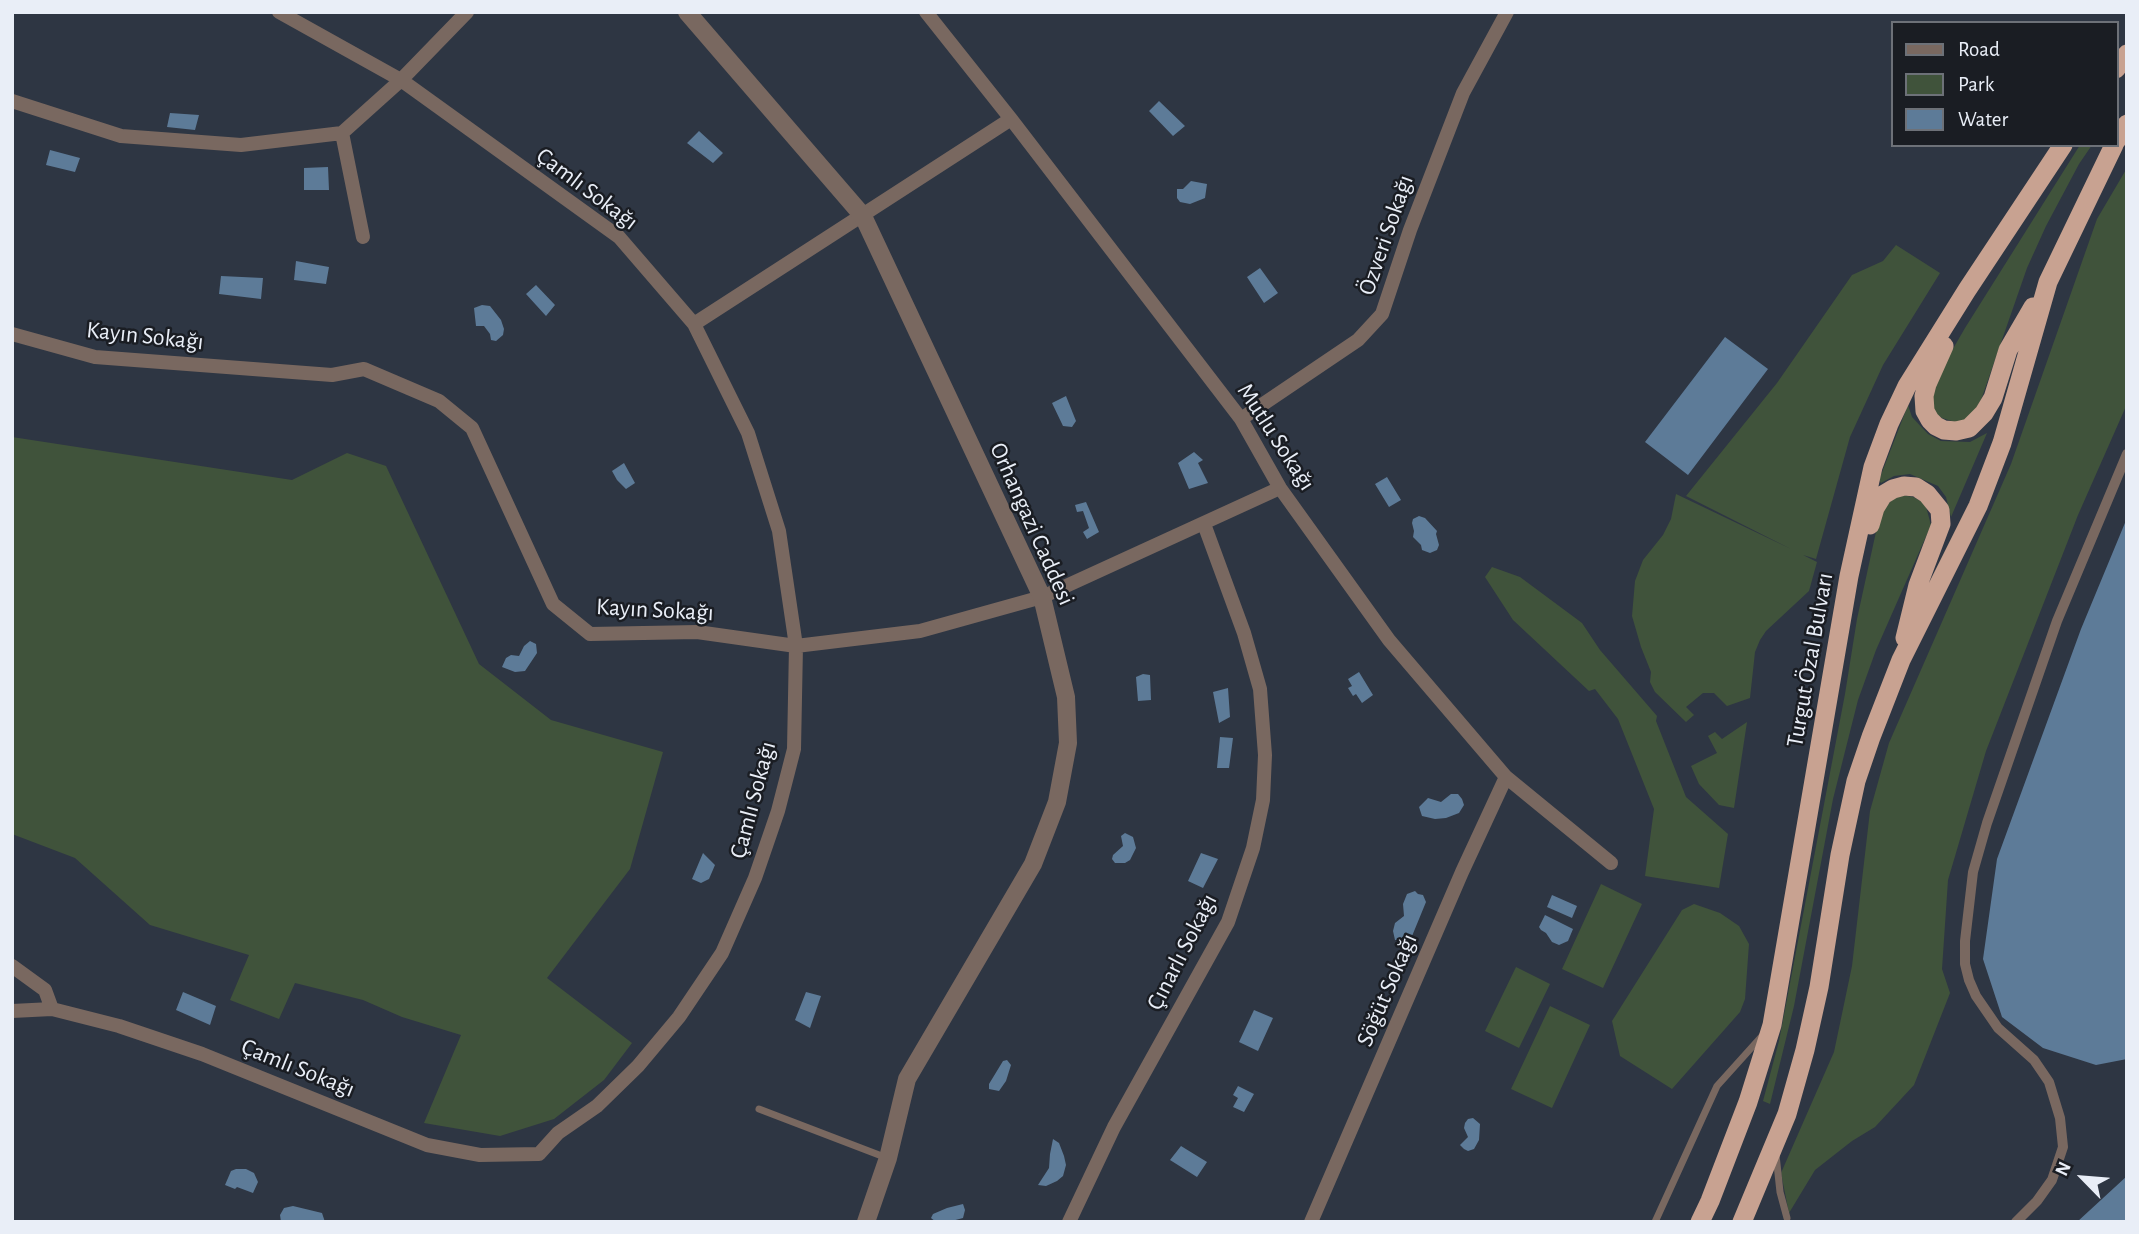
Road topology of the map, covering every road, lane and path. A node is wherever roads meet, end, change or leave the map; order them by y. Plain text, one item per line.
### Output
1 (279, 12) edge
2 (467, 12) edge
3 (687, 12) edge
4 (926, 12) edge
5 (1507, 12) edge
6 (401, 80) junction
7 (12, 101) edge
8 (1012, 119) junction
9 (342, 133) junction
10 (2062, 147) edge
11 (2113, 147) edge
12 (863, 216) junction
13 (363, 237) dead end
14 (2048, 282) junction
15 (1967, 290) junction
16 (694, 324) junction
17 (12, 334) edge
18 (1241, 419) junction
19 (2127, 454) edge
20 (1280, 488) junction
21 (1204, 524) junction
22 (1851, 566) junction
23 (1042, 597) junction
24 (796, 646) junction
25 (1901, 660) junction
26 (1506, 777) junction
27 (1611, 863) dead end
28 (12, 965) edge
29 (52, 1009) junction
30 (12, 1011) edge
31 (1772, 1025) junction
32 (759, 1109) dead end
33 (1775, 1147) junction
34 (888, 1158) junction
35 (1787, 1218) dead end
36 (866, 1222) edge
37 (1069, 1222) edge
38 (1311, 1222) edge
39 (1655, 1222) edge
40 (1700, 1222) edge
41 (1742, 1222) edge
42 (2015, 1222) edge

1 - 6 street, Çamlı Sokağı
2 - 6 street
3 - 12 street, Orhangazi Caddesi
4 - 8 street, Mutlu Sokağı
5 - 18 street, Özveri Sokağı
6 - 9 street
6 - 16 street, Çamlı Sokağı
7 - 9 street
8 - 12 street
8 - 18 street, Mutlu Sokağı
9 - 13 street
10 - 15 highway, Turgut Özal Bulvarı
11 - 14 highway
12 - 16 street
12 - 23 street, Orhangazi Caddesi
14 - 15 highway
14 - 25 highway
15 - 22 highway, Turgut Özal Bulvarı
16 - 24 street, Çamlı Sokağı
17 - 24 street, Kayın Sokağı
18 - 20 street, Mutlu Sokağı
19 - 42 street
20 - 21 street, Kayın Sokağı
20 - 26 street, Mutlu Sokağı
21 - 23 street, Kayın Sokağı
21 - 37 street, Çınarlı Sokağı
22 - 25 highway
22 - 31 highway, Turgut Özal Bulvarı
23 - 24 street, Kayın Sokağı
23 - 34 street, Orhangazi Caddesi
24 - 29 street, Çamlı Sokağı
25 - 33 highway
26 - 27 street, Mutlu Sokağı
26 - 38 street, Söğüt Sokağı
28 - 29 street
29 - 30 street, Çamlı Sokağı
31 - 39 lane
31 - 40 highway, Turgut Özal Bulvarı
32 - 34 lane
33 - 35 lane
33 - 41 highway
34 - 36 street, Orhangazi Caddesi

